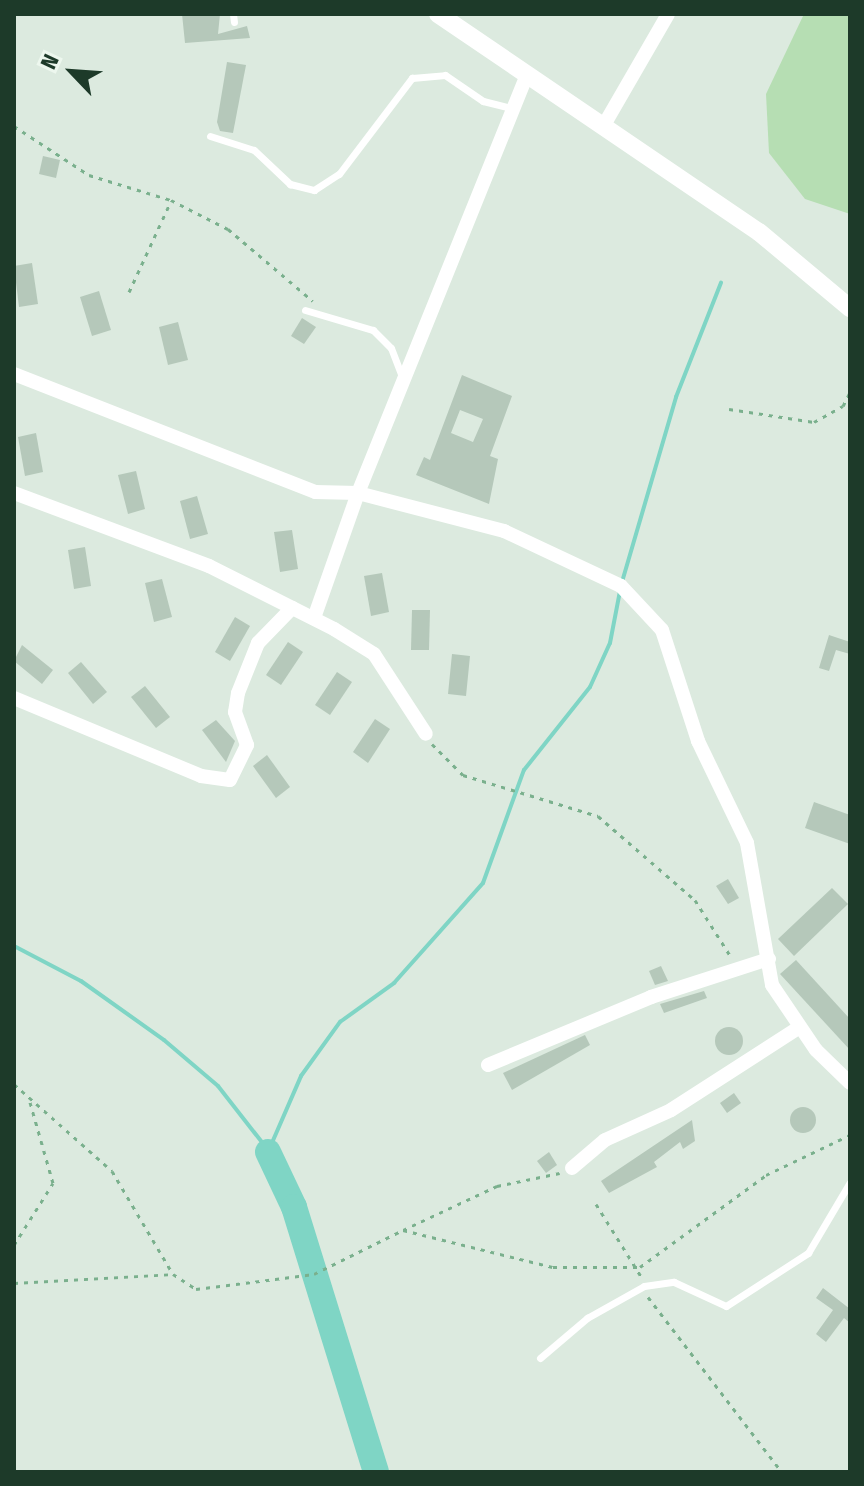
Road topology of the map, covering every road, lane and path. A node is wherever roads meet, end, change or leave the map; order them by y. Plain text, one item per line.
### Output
1 (438, 14) edge
2 (668, 14) edge
3 (527, 75) junction
4 (514, 109) junction
5 (604, 125) junction
6 (14, 126) edge
7 (210, 136) dead end
8 (171, 200) junction
9 (129, 292) dead end
10 (850, 308) edge
11 (305, 310) dead end
12 (322, 313) junction
13 (14, 374) edge
14 (406, 385) junction
15 (850, 392) edge
16 (729, 409) dead end
17 (14, 493) edge
18 (358, 493) junction
19 (292, 608) junction
20 (314, 618) junction
21 (14, 698) edge
22 (426, 734) joint
23 (769, 959) junction
24 (751, 966) junction
25 (800, 1027) junction
26 (488, 1065) dead end
27 (850, 1083) edge
28 (14, 1084) edge
29 (30, 1102) junction
30 (850, 1135) edge
31 (572, 1168) joint
32 (850, 1182) edge
33 (596, 1204) dead end
34 (403, 1230) junction
35 (14, 1245) edge
36 (640, 1267) junction
37 (173, 1274) junction
38 (14, 1283) edge
39 (644, 1286) junction
40 (540, 1358) dead end
41 (782, 1472) edge

1 - 3 street
2 - 5 street
3 - 4 street
3 - 5 street
4 - 7 lane
4 - 14 street
5 - 10 street
6 - 8 path
8 - 9 path
8 - 12 path
11 - 12 lane
12 - 14 lane
13 - 18 street
14 - 18 street
15 - 16 path
17 - 19 street
18 - 20 street
18 - 23 street
19 - 20 street
19 - 21 street
20 - 22 street
22 - 24 path
23 - 24 street
23 - 25 street
24 - 26 street
25 - 27 street
25 - 31 street
28 - 29 path
29 - 35 path
29 - 37 path
30 - 36 path
31 - 34 path
32 - 39 lane
33 - 36 path
34 - 36 path
34 - 37 path
36 - 39 path
37 - 38 path
39 - 40 lane
39 - 41 path

